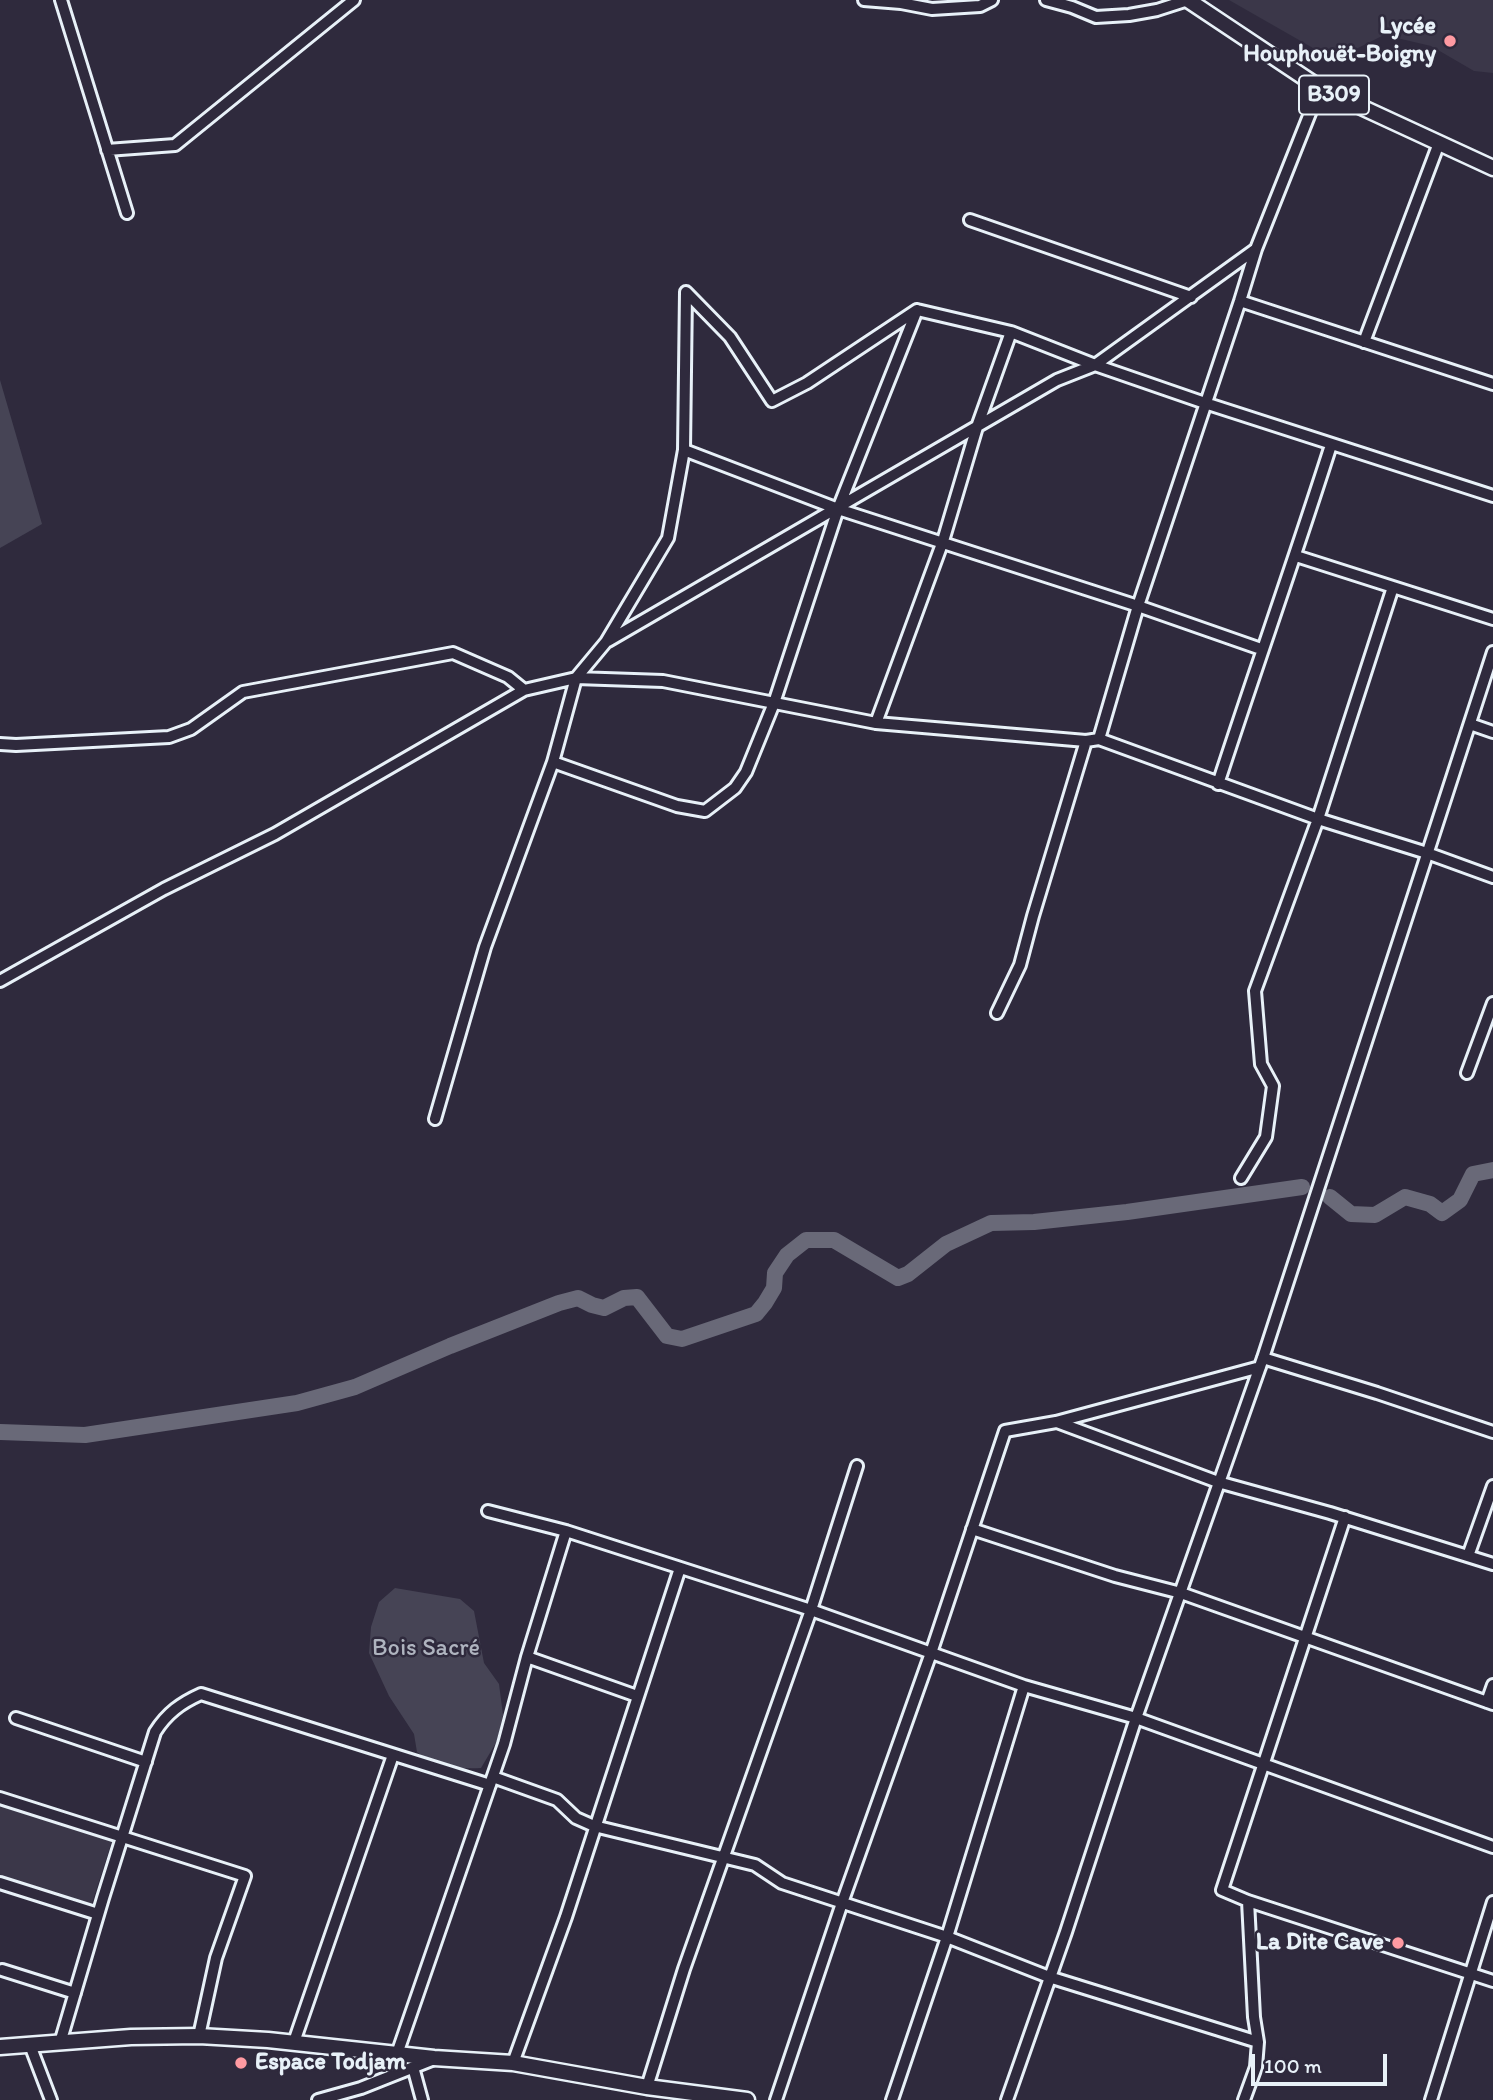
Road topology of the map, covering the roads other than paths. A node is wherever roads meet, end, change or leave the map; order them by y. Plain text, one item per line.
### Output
1 (61, 0) edge
2 (354, 0) edge
3 (864, 0) edge
4 (992, 0) edge
5 (1046, 0) edge
6 (1188, 0) edge
7 (1320, 88) junction
8 (1439, 143) junction
9 (107, 150) junction
10 (1493, 168) edge
11 (127, 213) dead end
12 (970, 220) dead end
13 (1255, 249) junction
14 (1191, 297) junction
15 (1240, 301) junction
16 (917, 310) junction
17 (1011, 332) junction
18 (1364, 342) junction
19 (1095, 365) junction
20 (1493, 384) edge
21 (1205, 403) junction
22 (977, 427) junction
23 (1331, 445) junction
24 (684, 450) junction
25 (1493, 496) edge
26 (838, 509) junction
27 (943, 541) junction
28 (1296, 556) junction
29 (1393, 587) junction
30 (1138, 606) junction
31 (1493, 619) edge
32 (606, 642) junction
33 (1261, 649) junction
34 (1493, 652) edge
35 (576, 678) junction
36 (524, 690) junction
37 (774, 703) junction
38 (876, 723) junction
39 (1470, 724) junction
40 (1493, 732) edge
41 (1099, 739) junction
42 (1086, 741) junction
43 (0, 744) edge
44 (553, 762) junction
45 (1218, 784) junction
46 (1318, 819) junction
47 (1427, 853) junction
48 (1493, 877) edge
49 (0, 981) edge
50 (1493, 1003) edge
51 (996, 1013) dead end
52 (1467, 1073) dead end
53 (435, 1119) dead end
54 (1241, 1178) dead end
55 (1261, 1363) junction
56 (1056, 1422) junction
57 (1493, 1432) edge
58 (857, 1466) dead end
59 (1218, 1482) junction
60 (1493, 1486) edge
61 (488, 1511) dead end
62 (1345, 1517) junction
63 (972, 1529) junction
64 (566, 1531) junction
65 (1468, 1556) junction
66 (1493, 1564) edge
67 (680, 1567) junction
68 (1181, 1593) junction
69 (811, 1610) junction
70 (1305, 1637) junction
71 (931, 1653) junction
72 (527, 1657) junction
73 (1493, 1685) edge
74 (1024, 1686) junction
75 (637, 1696) junction
76 (1490, 1703) edge
77 (16, 1718) dead end
78 (1136, 1718) junction
79 (393, 1755) junction
80 (146, 1762) junction
81 (1264, 1764) junction
82 (491, 1781) junction
83 (0, 1798) edge
84 (594, 1826) junction
85 (122, 1837) junction
86 (1493, 1847) edge
87 (723, 1857) junction
88 (0, 1883) edge
89 (1248, 1901) junction
90 (1493, 1902) edge
91 (842, 1903) junction
92 (98, 1914) junction
93 (947, 1937) junction
94 (2, 1970) dead end
95 (1471, 1974) junction
96 (1049, 1977) junction
97 (1493, 1982) edge
98 (75, 1993) junction
99 (199, 2036) junction
100 (294, 2042) junction
101 (1258, 2042) junction
102 (60, 2043) junction
103 (30, 2045) junction
104 (0, 2046) edge
105 (397, 2054) junction
106 (434, 2058) junction
107 (513, 2063) junction
108 (413, 2067) junction
109 (654, 2092) edge
110 (51, 2100) edge
111 (318, 2100) edge
112 (422, 2100) edge
113 (747, 2100) edge
114 (776, 2100) edge
115 (892, 2100) edge
116 (1007, 2100) edge
117 (1244, 2100) edge
118 (1431, 2100) edge

1 - 9 street
2 - 9 street
3 - 4 street
5 - 6 street
6 - 7 main road, B309
7 - 8 main road, B309
7 - 13 street
8 - 10 main road, B309
8 - 18 street
9 - 11 street
12 - 14 street
13 - 14 street
13 - 15 street
14 - 19 street
15 - 18 street
15 - 21 street
16 - 17 street
16 - 24 street
16 - 26 street
17 - 19 street
17 - 22 street
18 - 20 street
19 - 21 street
19 - 22 street
21 - 23 street
21 - 30 street
22 - 26 street
22 - 27 street
23 - 25 street
23 - 28 street
24 - 26 street
24 - 32 street
26 - 27 street
26 - 32 street
26 - 37 street
27 - 30 street
27 - 38 street
28 - 29 street
28 - 33 street
29 - 31 street
29 - 46 street
30 - 33 street
30 - 41 street
32 - 35 street
33 - 45 street
34 - 39 street
35 - 36 street
35 - 37 street
35 - 44 street
36 - 43 street
36 - 49 street
37 - 38 street
37 - 44 street
38 - 42 street
39 - 40 street
39 - 47 street
41 - 42 street
41 - 45 street
42 - 51 street
44 - 53 street
45 - 46 street
46 - 47 street
46 - 54 street
47 - 48 street
47 - 55 street
50 - 52 street
55 - 56 street
55 - 57 street
55 - 59 street
56 - 59 street
56 - 63 street
58 - 69 street
59 - 62 street
59 - 68 street
60 - 65 street
61 - 64 street
62 - 65 street
62 - 70 street
63 - 68 street
63 - 71 street
64 - 67 street
64 - 72 street
65 - 66 street
67 - 69 street
67 - 75 street
68 - 70 street
68 - 78 street
69 - 71 street
69 - 87 street
70 - 76 street
70 - 81 street
71 - 74 street
71 - 91 street
72 - 75 street
72 - 82 street
73 - 76 street
74 - 78 street
74 - 93 street
75 - 84 street
77 - 80 street
78 - 81 street
78 - 96 street
79 - 80 street
79 - 82 street
79 - 100 street
80 - 85 street
81 - 86 street
81 - 89 street
82 - 84 street
82 - 105 street
83 - 85 street
84 - 87 street
84 - 107 street
85 - 92 street
85 - 99 street
87 - 91 street
87 - 109 street
88 - 92 street
89 - 95 street
89 - 101 street
90 - 95 street
91 - 93 street
91 - 114 street
92 - 98 street
93 - 96 street
93 - 115 street
94 - 98 street
95 - 97 street
95 - 118 street
96 - 101 street
96 - 116 street
98 - 102 street
99 - 100 main road
99 - 102 main road
100 - 105 main road
101 - 117 street
102 - 103 main road
103 - 104 main road
103 - 110 street
105 - 106 main road
106 - 107 main road
106 - 108 street
107 - 109 main road
108 - 111 street
108 - 112 street
109 - 113 main road

